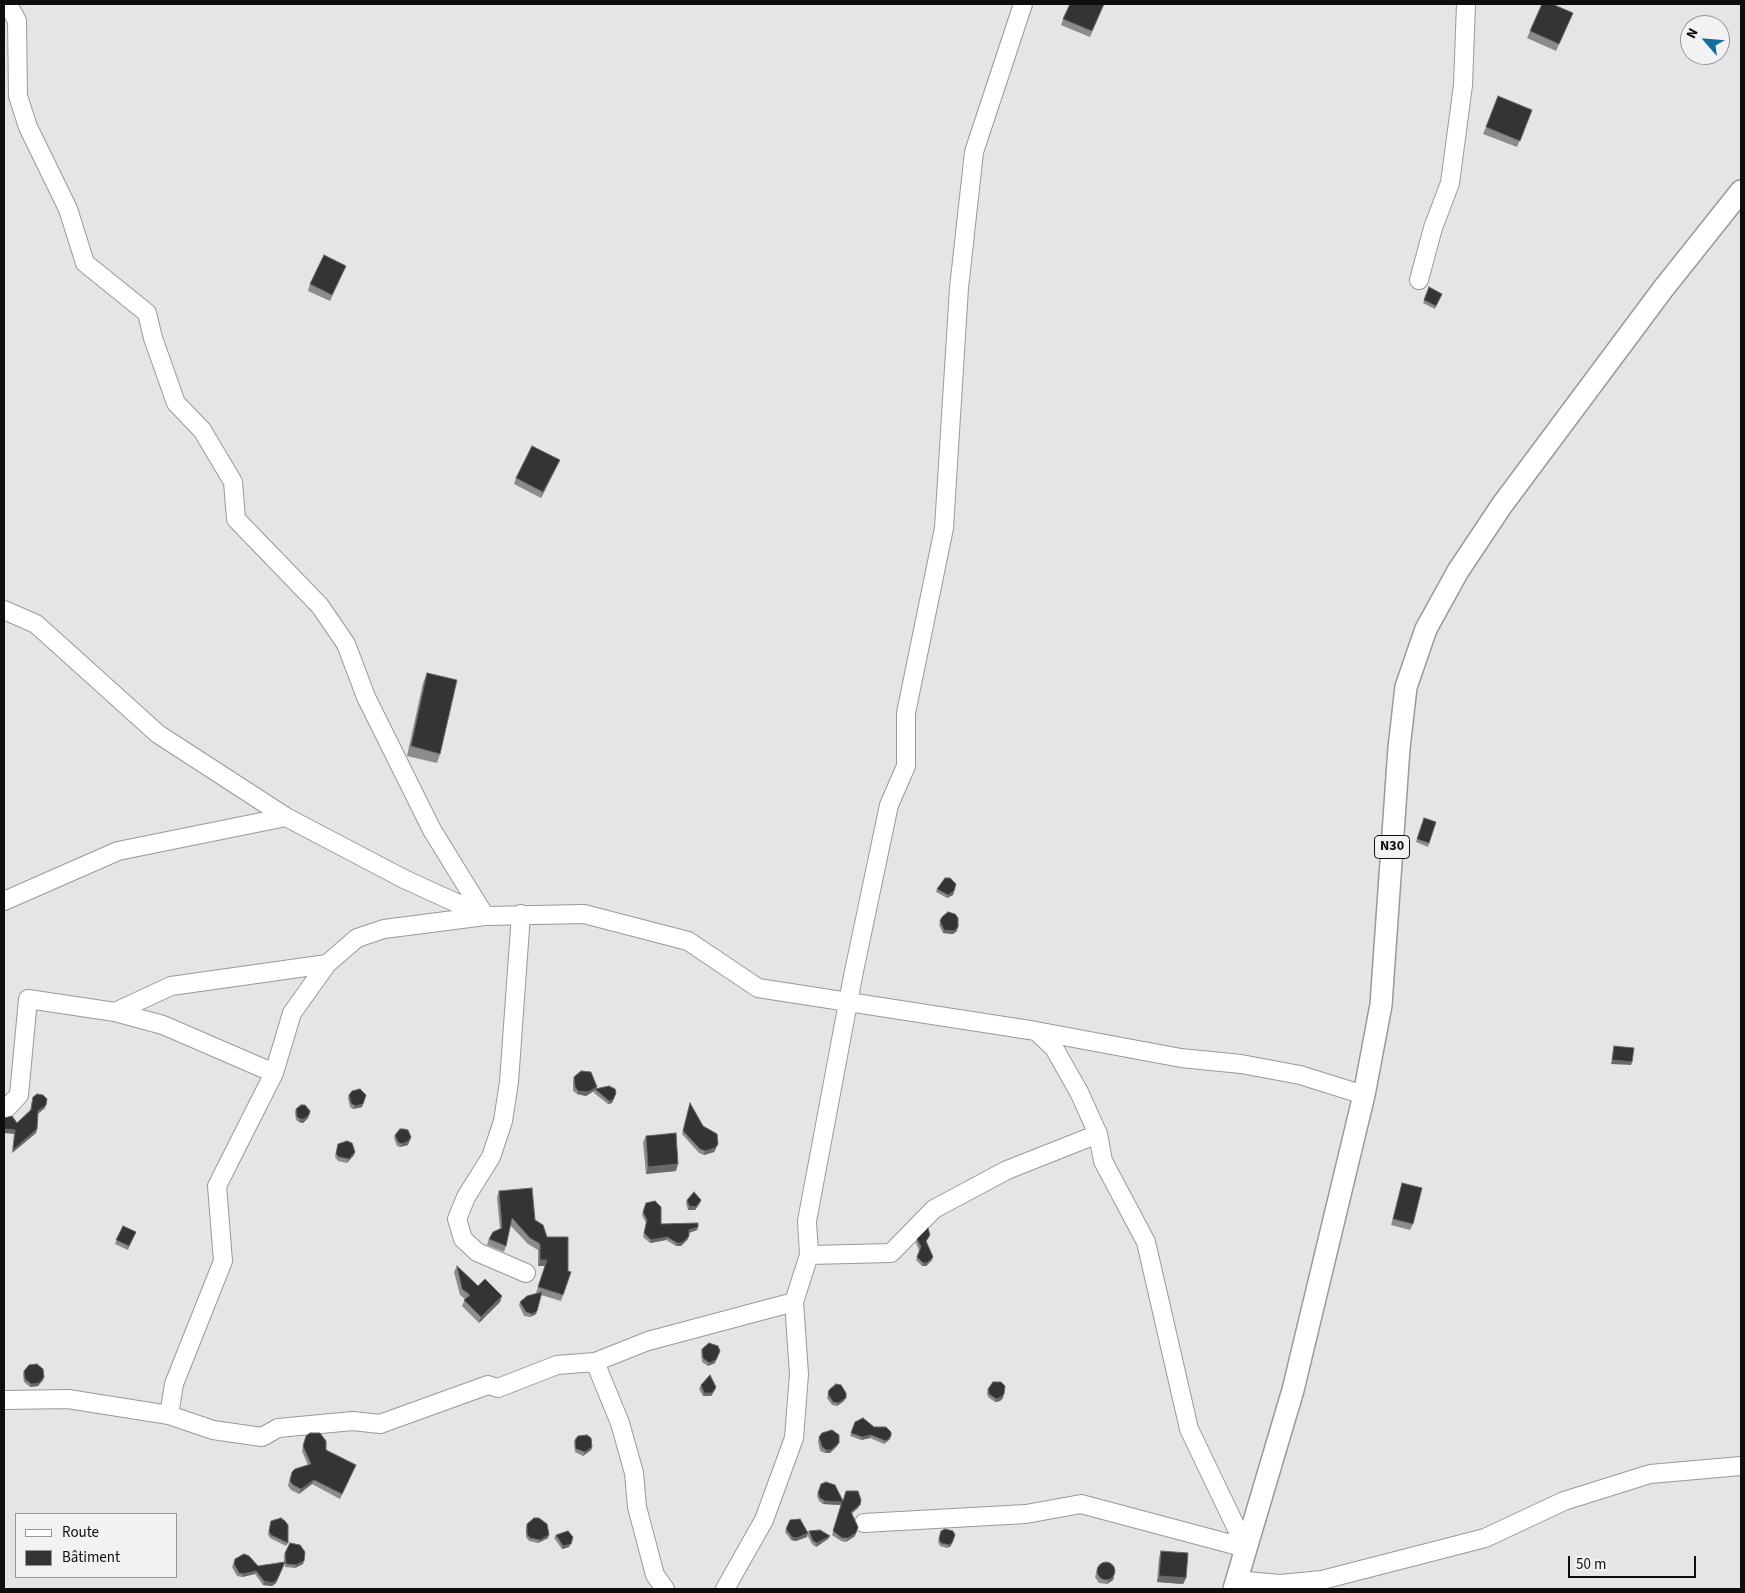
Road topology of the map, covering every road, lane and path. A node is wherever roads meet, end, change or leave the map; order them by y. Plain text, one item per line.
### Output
1 (8, 4) edge
2 (1023, 4) edge
3 (1466, 4) edge
4 (1741, 191) edge
5 (1419, 280) dead end
6 (4, 610) edge
7 (286, 817) junction
8 (4, 901) edge
9 (521, 914) junction
10 (485, 916) junction
11 (327, 964) junction
12 (849, 1003) junction
13 (115, 1012) junction
14 (1036, 1031) junction
15 (274, 1073) junction
16 (1364, 1094) junction
17 (4, 1111) edge
18 (1098, 1134) junction
19 (808, 1255) junction
20 (526, 1273) dead end
21 (794, 1302) junction
22 (595, 1362) junction
23 (4, 1400) edge
24 (169, 1415) junction
25 (1741, 1466) edge
26 (864, 1523) dead end
27 (1246, 1548) junction
28 (1235, 1585) edge
29 (665, 1589) edge
30 (725, 1589) edge

1 - 10 street
2 - 12 street
3 - 5 street
4 - 16 main road, N30
6 - 7 street
7 - 8 street
7 - 10 street
9 - 10 street
9 - 12 street
9 - 20 street
10 - 11 street
11 - 13 street
11 - 15 street
12 - 14 street
12 - 19 street
13 - 15 street
13 - 17 street
14 - 16 street
14 - 18 street
15 - 24 street
16 - 27 main road, N30
18 - 19 street
18 - 27 street
19 - 21 street
21 - 22 street
21 - 30 street
22 - 24 street
22 - 29 street
23 - 24 street
25 - 28 street
26 - 27 street
27 - 28 main road, N30

